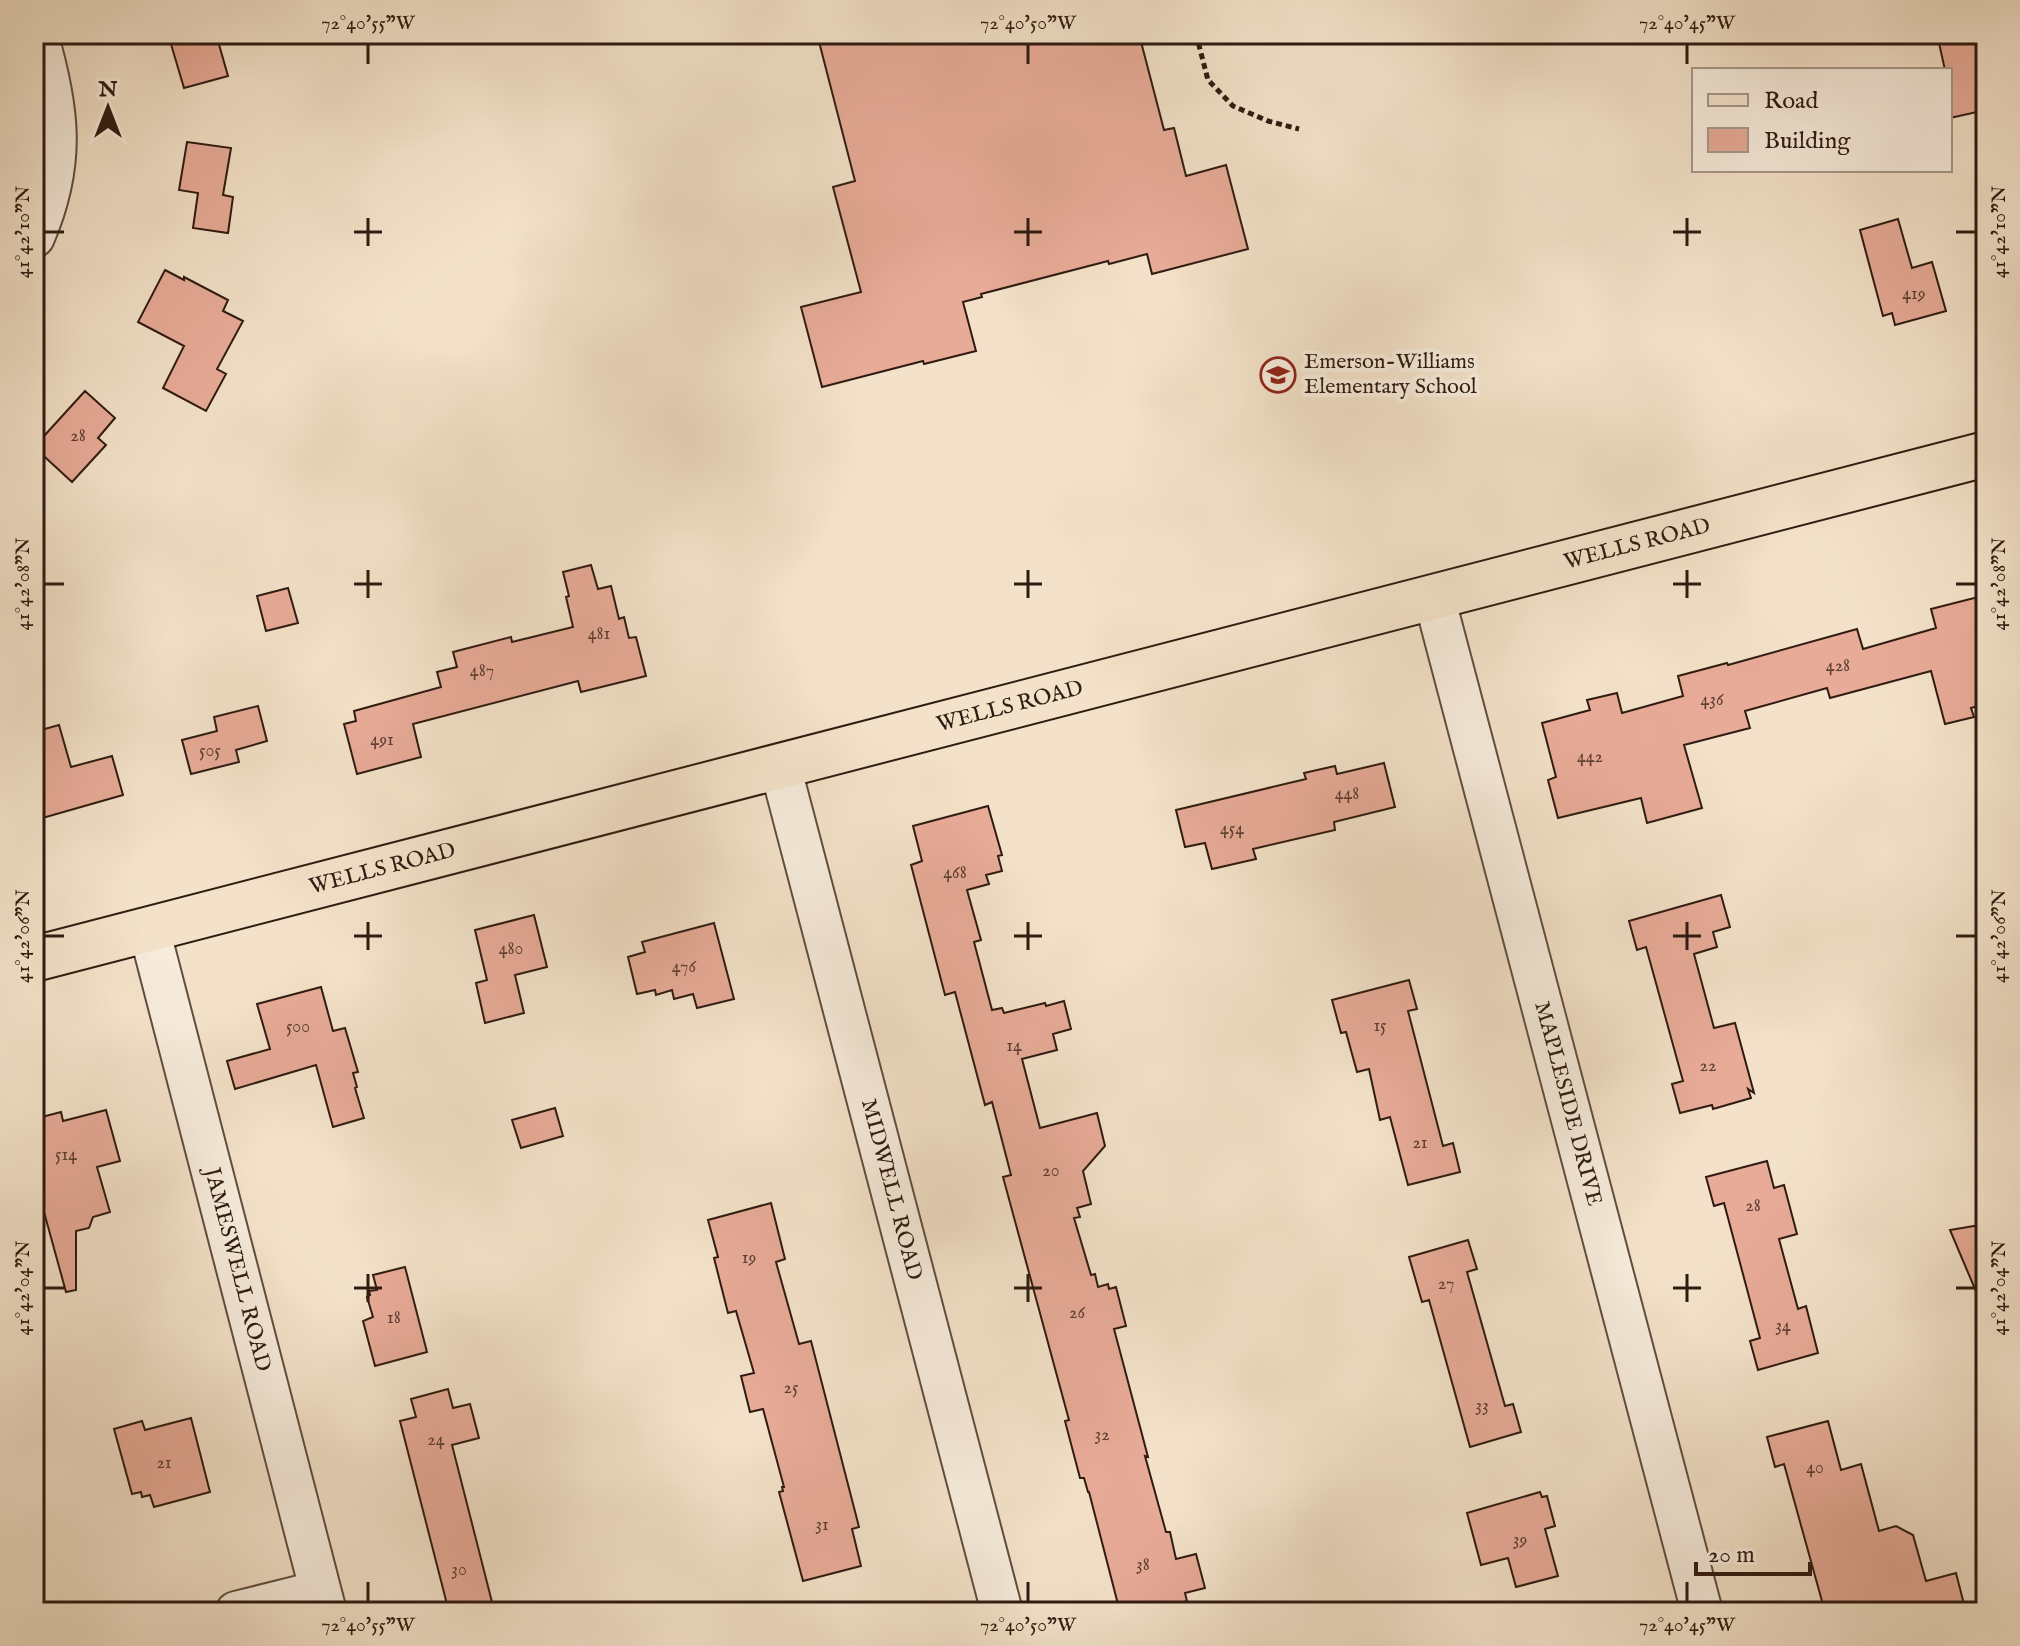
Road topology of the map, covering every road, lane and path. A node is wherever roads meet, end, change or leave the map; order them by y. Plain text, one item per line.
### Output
1 (37, 34) edge
2 (1196, 34) edge
3 (1299, 129) dead end
4 (34, 237) edge
5 (1986, 454) edge
6 (1434, 597) junction
7 (780, 766) junction
8 (149, 929) junction
9 (34, 959) edge
10 (323, 1601) edge
11 (236, 1612) edge
12 (1002, 1612) edge
13 (1702, 1612) edge

1 - 4 street
2 - 3 path
5 - 6 main road, WELLS ROAD
6 - 7 main road, WELLS ROAD
6 - 13 street, MAPLESIDE DRIVE
7 - 8 main road, WELLS ROAD
7 - 12 street, MIDWELL ROAD
8 - 9 main road, WELLS ROAD
8 - 10 street, JAMESWELL ROAD
10 - 11 street

